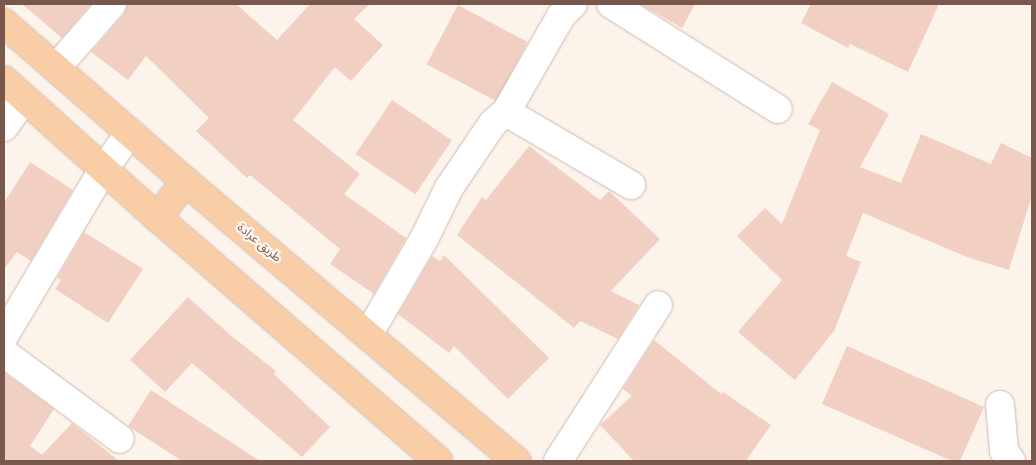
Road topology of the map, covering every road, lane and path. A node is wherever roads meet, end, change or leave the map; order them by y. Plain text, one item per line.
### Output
1 (112, 4) edge
2 (573, 4) edge
3 (611, 4) edge
4 (4, 23) edge
5 (56, 68) junction
6 (4, 80) edge
7 (24, 99) junction
8 (778, 109) dead end
9 (506, 112) junction
10 (4, 127) edge
11 (130, 133) junction
12 (104, 170) junction
13 (185, 181) junction
14 (631, 185) dead end
15 (158, 218) junction
16 (658, 305) dead end
17 (368, 335) junction
18 (4, 336) edge
19 (4, 353) edge
20 (1000, 405) dead end
21 (120, 439) dead end
22 (440, 461) edge
23 (516, 461) edge
24 (558, 461) edge
25 (1011, 461) edge

1 - 5 street
2 - 9 street
3 - 8 street
4 - 5 main road, طريق عرادة
5 - 11 main road, طريق عرادة
6 - 7 main road
7 - 10 street
7 - 12 main road
9 - 14 street
9 - 17 street
11 - 12 street
11 - 13 main road, طريق عرادة
12 - 15 main road
12 - 18 street
13 - 15 main road
13 - 17 main road, طريق عرادة
15 - 22 main road
16 - 24 street
17 - 23 main road, طريق عرادة
19 - 21 street
20 - 25 street

